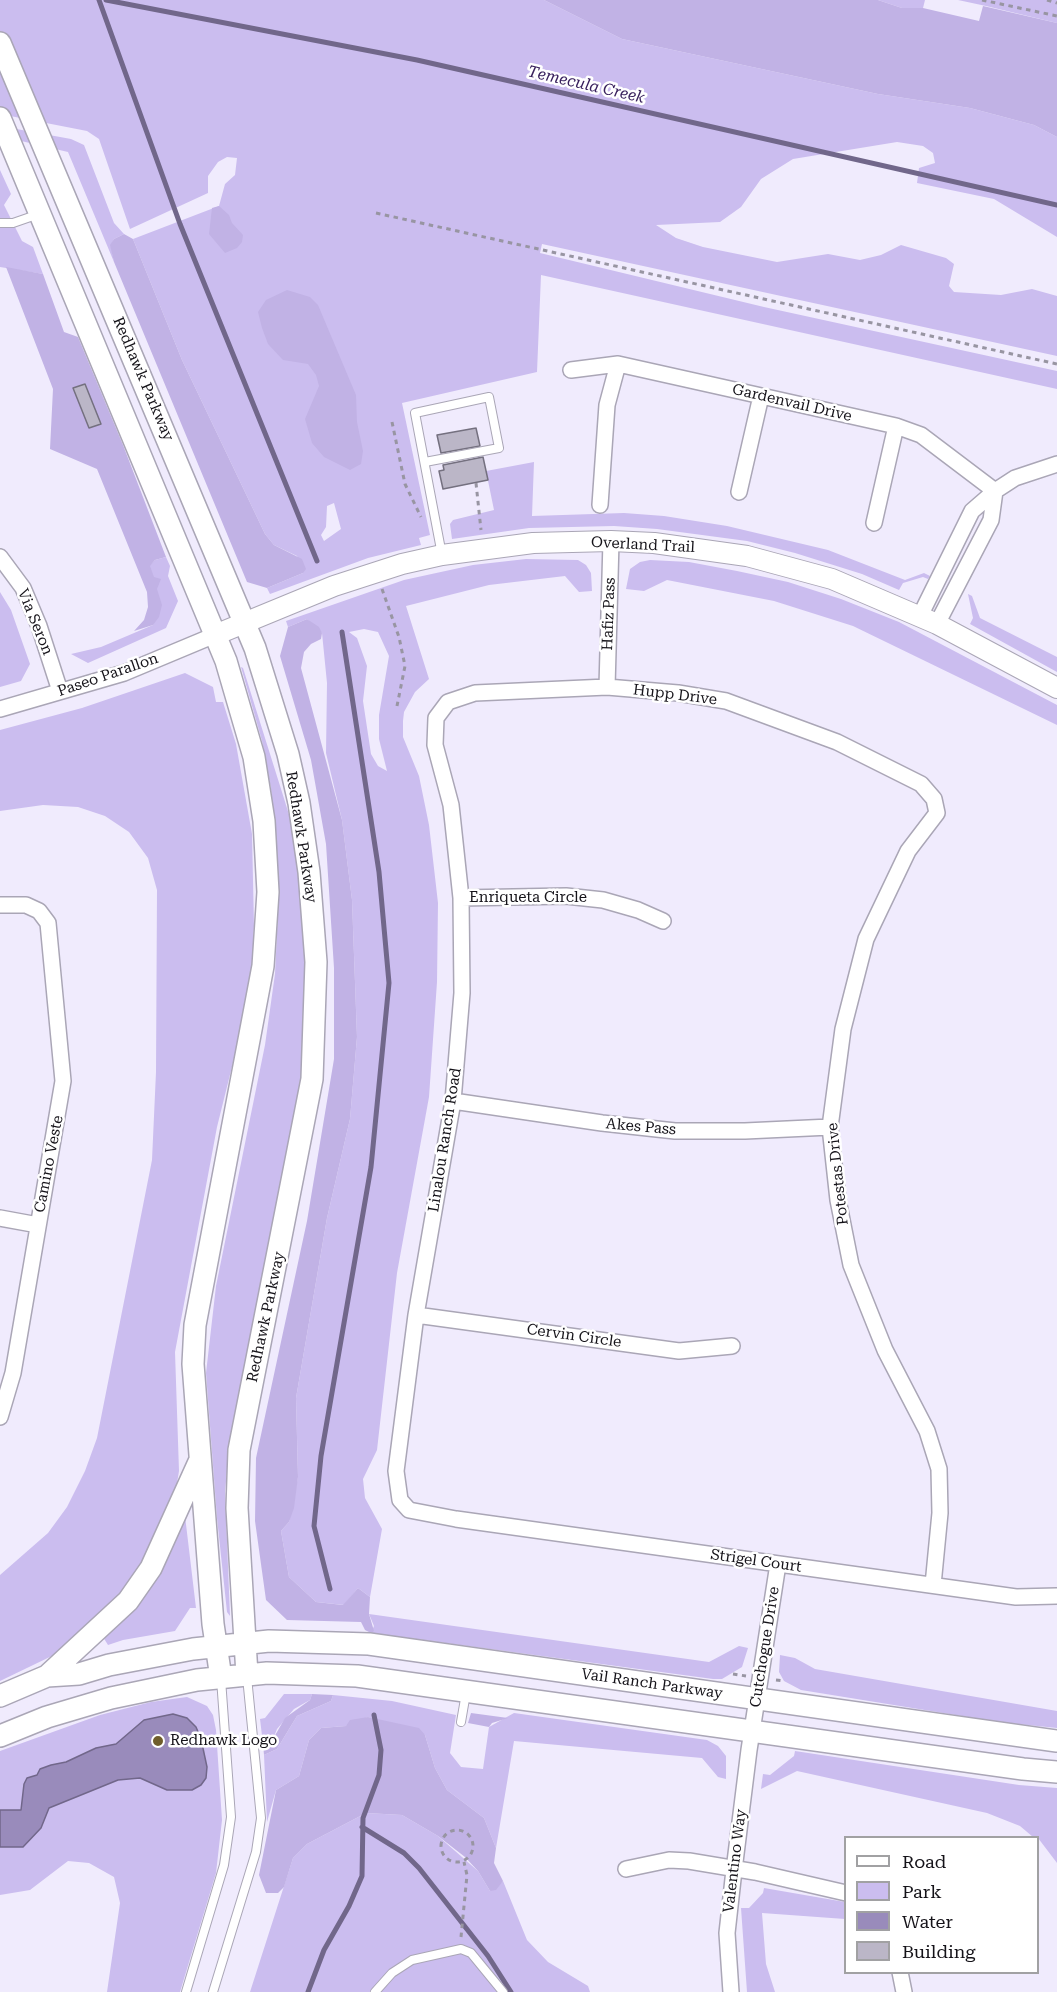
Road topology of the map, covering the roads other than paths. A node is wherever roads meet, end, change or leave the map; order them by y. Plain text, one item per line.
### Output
1 (0, 43) edge
2 (0, 118) edge
3 (40, 214) junction
4 (0, 223) edge
5 (618, 364) junction
6 (571, 370) dead end
7 (761, 396) junction
8 (896, 426) junction
9 (425, 462) junction
10 (1057, 464) edge
11 (995, 491) junction
12 (739, 492) dead end
13 (600, 505) dead end
14 (874, 523) dead end
15 (611, 541) junction
16 (954, 545) junction
17 (973, 554) junction
18 (442, 555) junction
19 (0, 557) edge
20 (928, 620) junction
21 (244, 622) junction
22 (215, 635) junction
23 (607, 687) junction
24 (1057, 688) edge
25 (60, 691) junction
26 (0, 709) edge
27 (436, 718) joint
28 (909, 778) joint
29 (461, 898) junction
30 (0, 905) edge
31 (663, 921) dead end
32 (453, 1101) junction
33 (830, 1127) junction
34 (0, 1218) edge
35 (38, 1225) junction
36 (417, 1315) junction
37 (732, 1346) dead end
38 (0, 1418) edge
39 (199, 1461) junction
40 (456, 1519) joint
41 (778, 1564) junction
42 (933, 1586) junction
43 (1057, 1596) edge
44 (246, 1643) junction
45 (217, 1646) junction
46 (247, 1675) junction
47 (46, 1676) junction
48 (221, 1678) junction
49 (466, 1690) junction
50 (0, 1696) edge
51 (756, 1699) junction
52 (461, 1722) dead end
53 (752, 1731) junction
54 (0, 1736) edge
55 (1057, 1741) edge
56 (1057, 1772) edge
57 (626, 1869) dead end
58 (734, 1870) junction
59 (844, 1893) edge
60 (900, 1974) edge
61 (186, 1992) edge
62 (213, 1992) edge
63 (375, 1992) edge
64 (503, 1992) edge
65 (732, 1992) edge
66 (904, 1992) edge

1 - 21 main road, Redhawk Parkway
2 - 3 main road, Redhawk Parkway
3 - 4 lane
3 - 22 main road, Redhawk Parkway
5 - 6 street, Gardenvail Drive
5 - 7 street, Gardenvail Drive
5 - 13 street
7 - 8 street, Gardenvail Drive
7 - 12 street
8 - 11 street, Gardenvail Drive
8 - 14 street
9 - 9 lane
9 - 18 lane
10 - 11 street
11 - 16 street
11 - 17 street
15 - 18 street, Overland Trail
15 - 20 street, Overland Trail
15 - 23 street, Hafiz Pass
16 - 17 lane
16 - 20 street
17 - 20 street
18 - 21 street, Overland Trail
19 - 25 street, Via Seron
20 - 24 street, Overland Trail
21 - 22 street, Overland Trail
21 - 44 main road, Redhawk Parkway
22 - 25 street, Paseo Parallon
22 - 39 main road, Redhawk Parkway
23 - 27 street, Hupp Drive
23 - 28 street, Hupp Drive
25 - 26 street, Paseo Parallon
27 - 29 street, Linalou Ranch Road
28 - 33 street, Potestas Drive
29 - 31 street, Enriqueta Circle
29 - 32 street, Linalou Ranch Road
30 - 35 street, Camino Veste
32 - 33 street, Akes Pass
32 - 36 street, Linalou Ranch Road
33 - 42 street, Potestas Drive
34 - 35 street
35 - 38 street, Camino Veste
36 - 37 street, Cervin Circle
36 - 40 street, Linalou Ranch Road
39 - 45 main road, Redhawk Parkway
39 - 47 main road
40 - 41 street, Strigel Court
41 - 42 street, Strigel Court
41 - 51 street, Cutchogue Drive
42 - 43 street, Strigel Court
44 - 45 main road
44 - 46 main road, Redhawk Parkway
44 - 51 main road, Vail Ranch Parkway
45 - 47 main road
45 - 48 main road, Redhawk Parkway
46 - 48 main road
46 - 49 main road
46 - 62 lane
47 - 50 main road
48 - 54 main road
48 - 61 lane
49 - 52 lane
49 - 53 main road
51 - 53 street, Cutchogue Drive
51 - 55 main road, Vail Ranch Parkway
53 - 56 main road
53 - 58 street, Valentino Way
57 - 58 street
58 - 59 street
58 - 65 street, Valentino Way
60 - 66 street
63 - 64 lane

